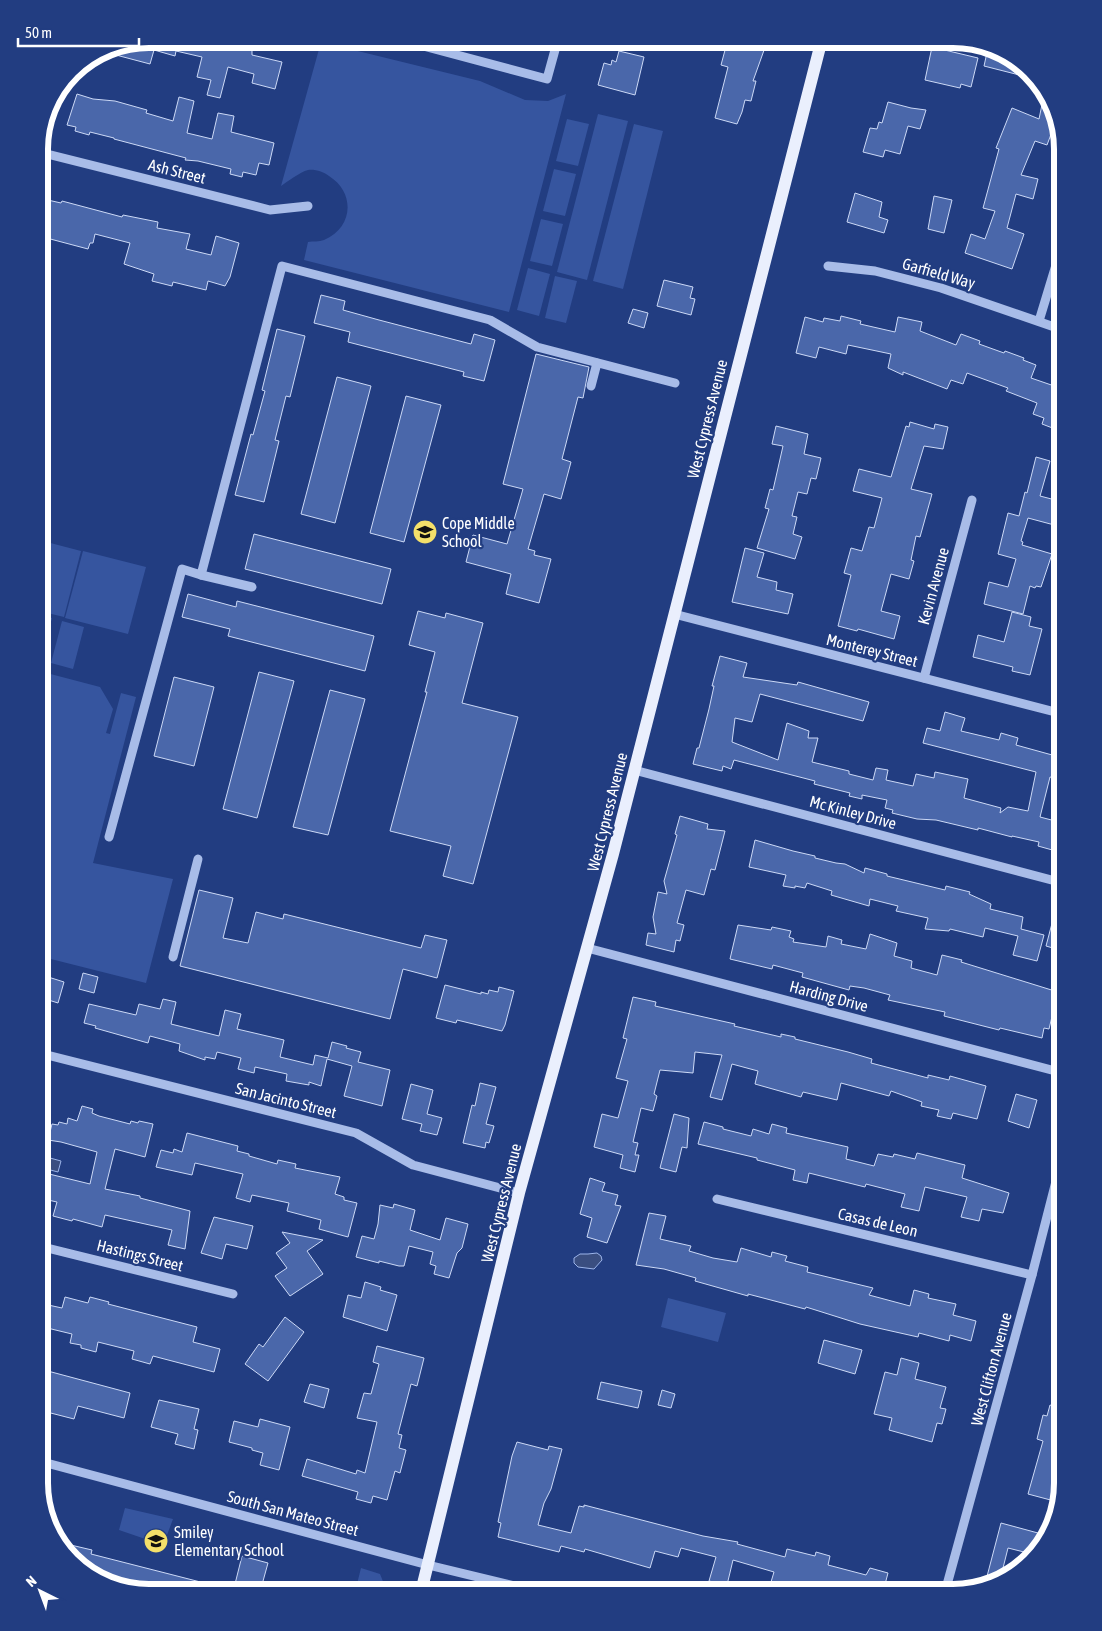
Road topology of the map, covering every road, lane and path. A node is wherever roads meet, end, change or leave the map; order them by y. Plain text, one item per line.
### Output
1 (431, 48) edge
2 (556, 48) edge
3 (820, 48) edge
4 (48, 154) edge
5 (308, 206) dead end
6 (828, 266) dead end
7 (1054, 272) edge
8 (1039, 321) junction
9 (1054, 327) edge
10 (597, 363) junction
11 (675, 383) dead end
12 (591, 386) dead end
13 (972, 500) dead end
14 (201, 575) junction
15 (252, 587) dead end
16 (674, 614) junction
17 (924, 678) junction
18 (1054, 712) edge
19 (634, 770) junction
20 (109, 837) dead end
21 (198, 859) dead end
22 (1054, 881) edge
23 (587, 948) junction
24 (173, 957) dead end
25 (48, 1055) edge
26 (1054, 1071) edge
27 (1054, 1189) edge
28 (519, 1193) junction
29 (717, 1199) dead end
30 (48, 1248) edge
31 (1032, 1275) junction
32 (233, 1294) dead end
33 (48, 1463) edge
34 (428, 1565) junction
35 (424, 1583) edge
36 (504, 1583) edge
37 (947, 1584) edge

1 - 2 street
3 - 16 main road, West Cypress Avenue
4 - 5 street, Ash Street
6 - 8 street, Garfield Way
7 - 8 street
8 - 9 street, Garfield Way
10 - 11 street
10 - 12 street
10 - 14 street
13 - 17 street, Kevin Avenue
14 - 15 street
14 - 20 street
16 - 17 street, Monterey Street
16 - 19 main road, West Cypress Avenue
17 - 18 street, Monterey Street
19 - 22 street, Mc Kinley Drive
19 - 23 main road, West Cypress Avenue
21 - 24 street
23 - 26 street, Harding Drive
23 - 28 main road, West Cypress Avenue
25 - 28 street, San Jacinto Street
27 - 31 street, West Clifton Avenue
28 - 34 main road, West Cypress Avenue
29 - 31 street, Casas de Leon
30 - 32 street, Hastings Street
31 - 37 street, West Clifton Avenue
33 - 34 street, South San Mateo Street
34 - 35 main road, West Cypress Avenue
34 - 36 street, South San Mateo Street

